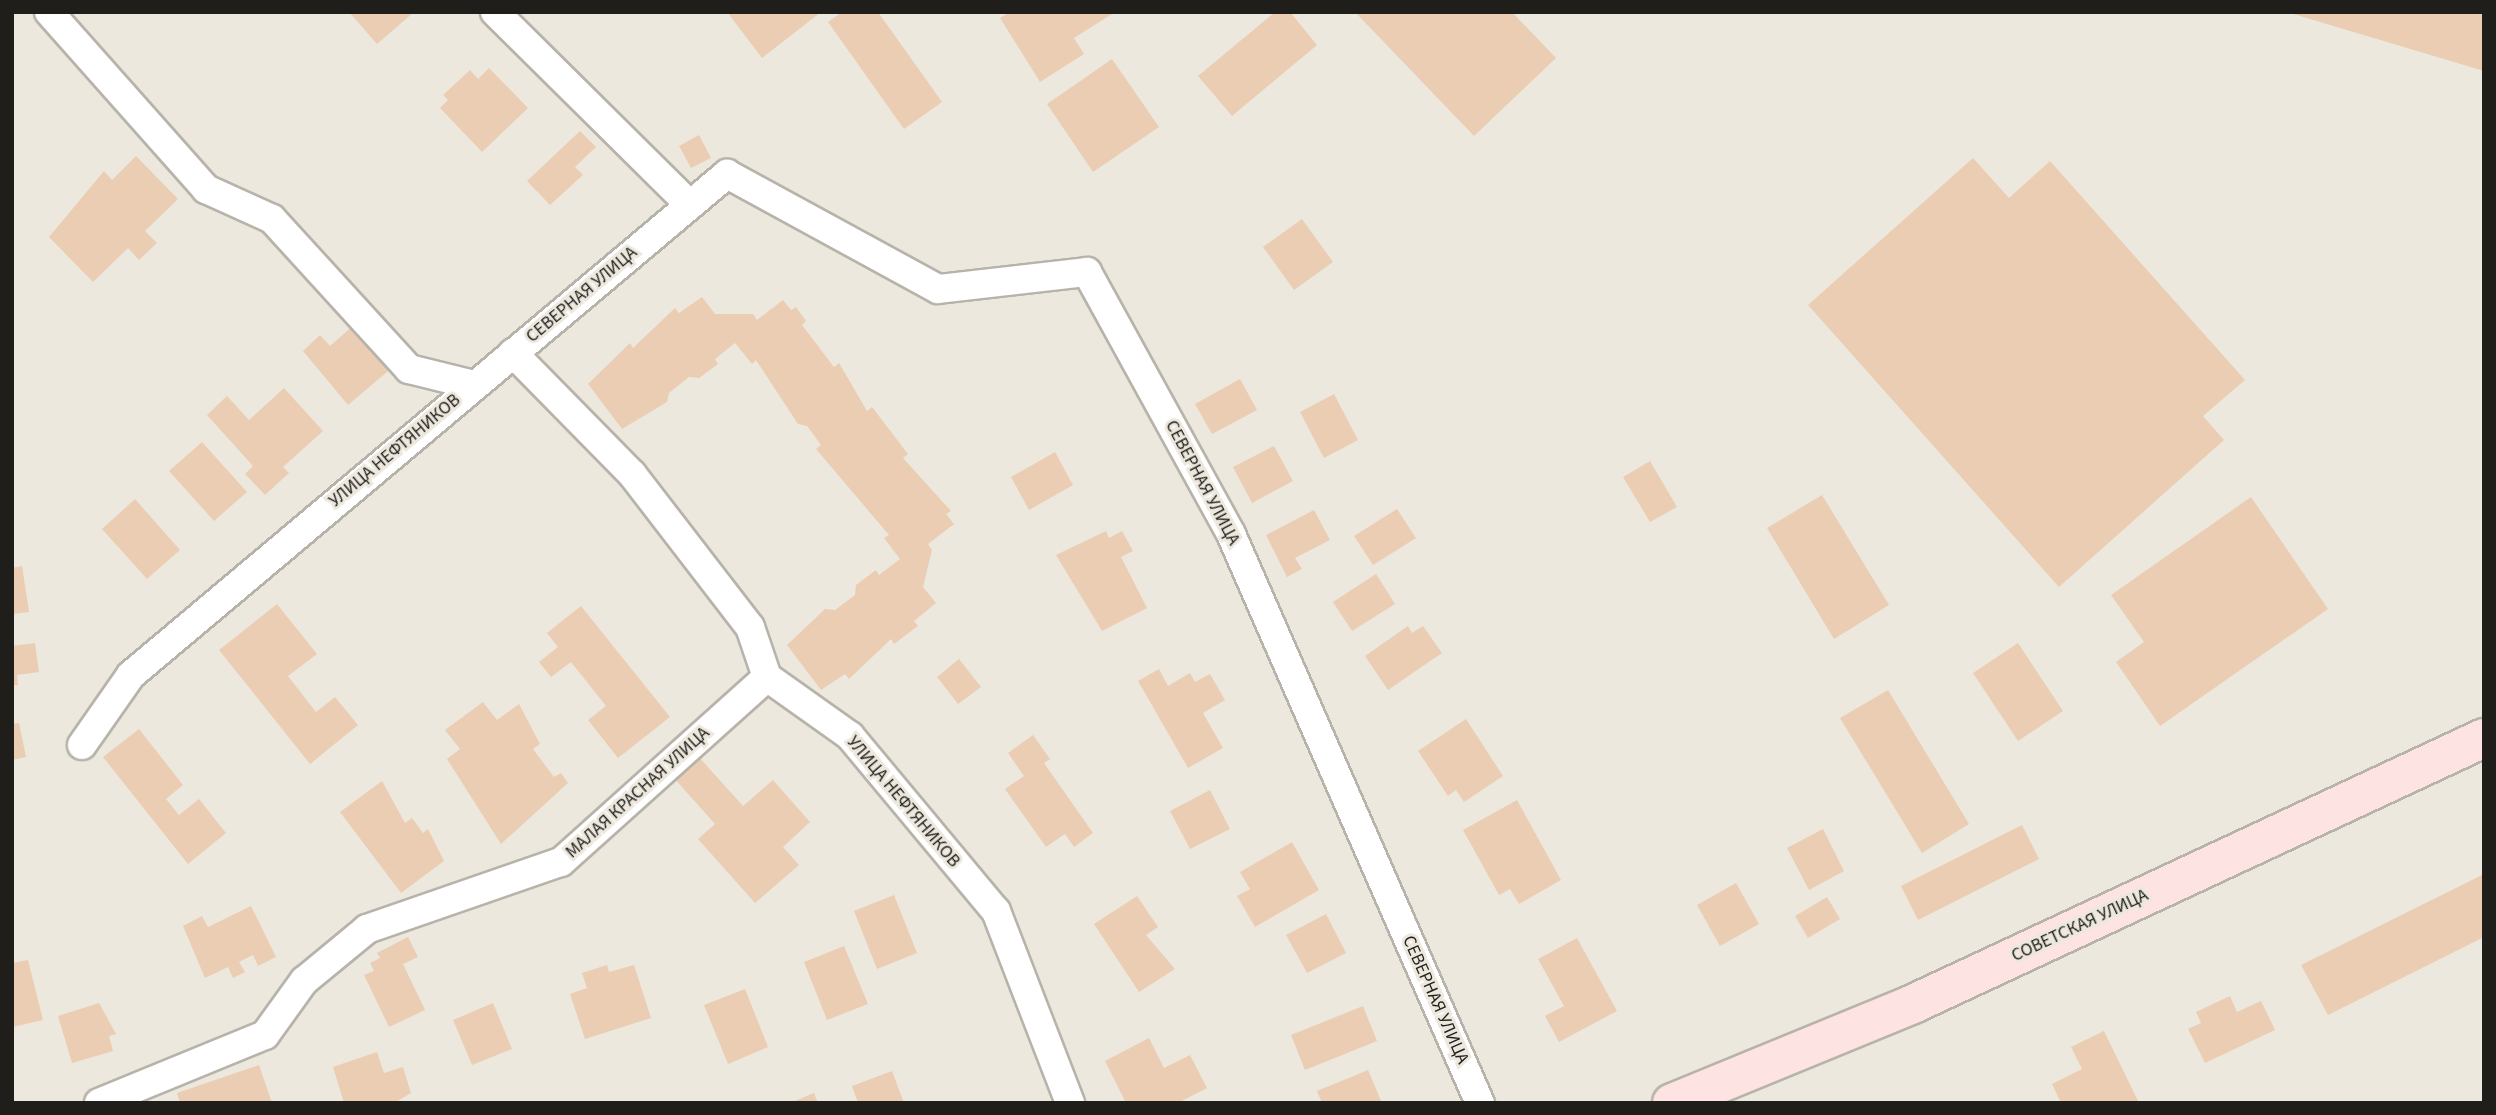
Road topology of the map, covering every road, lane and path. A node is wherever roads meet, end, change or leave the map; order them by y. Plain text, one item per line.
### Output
1 (49, 12) edge
2 (495, 12) edge
3 (690, 205) junction
4 (513, 353) junction
5 (474, 384) junction
6 (767, 677) junction
7 (2484, 738) edge
8 (82, 745) dead end
9 (99, 1103) edge
10 (1070, 1103) edge
11 (1480, 1103) edge
12 (1672, 1103) edge

1 - 5 street, УЛИЦА НЕФТЯНИКОВ
2 - 3 street
3 - 4 street, СЕВЕРНАЯ УЛИЦА
3 - 11 street, СЕВЕРНАЯ УЛИЦА
4 - 5 street, СЕВЕРНАЯ УЛИЦА
4 - 6 street
5 - 8 street, УЛИЦА НЕФТЯНИКОВ
6 - 9 street, МАЛАЯ КРАСНАЯ УЛИЦА
6 - 10 street, УЛИЦА НЕФТЯНИКОВ
7 - 12 street, СОВЕТСКАЯ УЛИЦА

